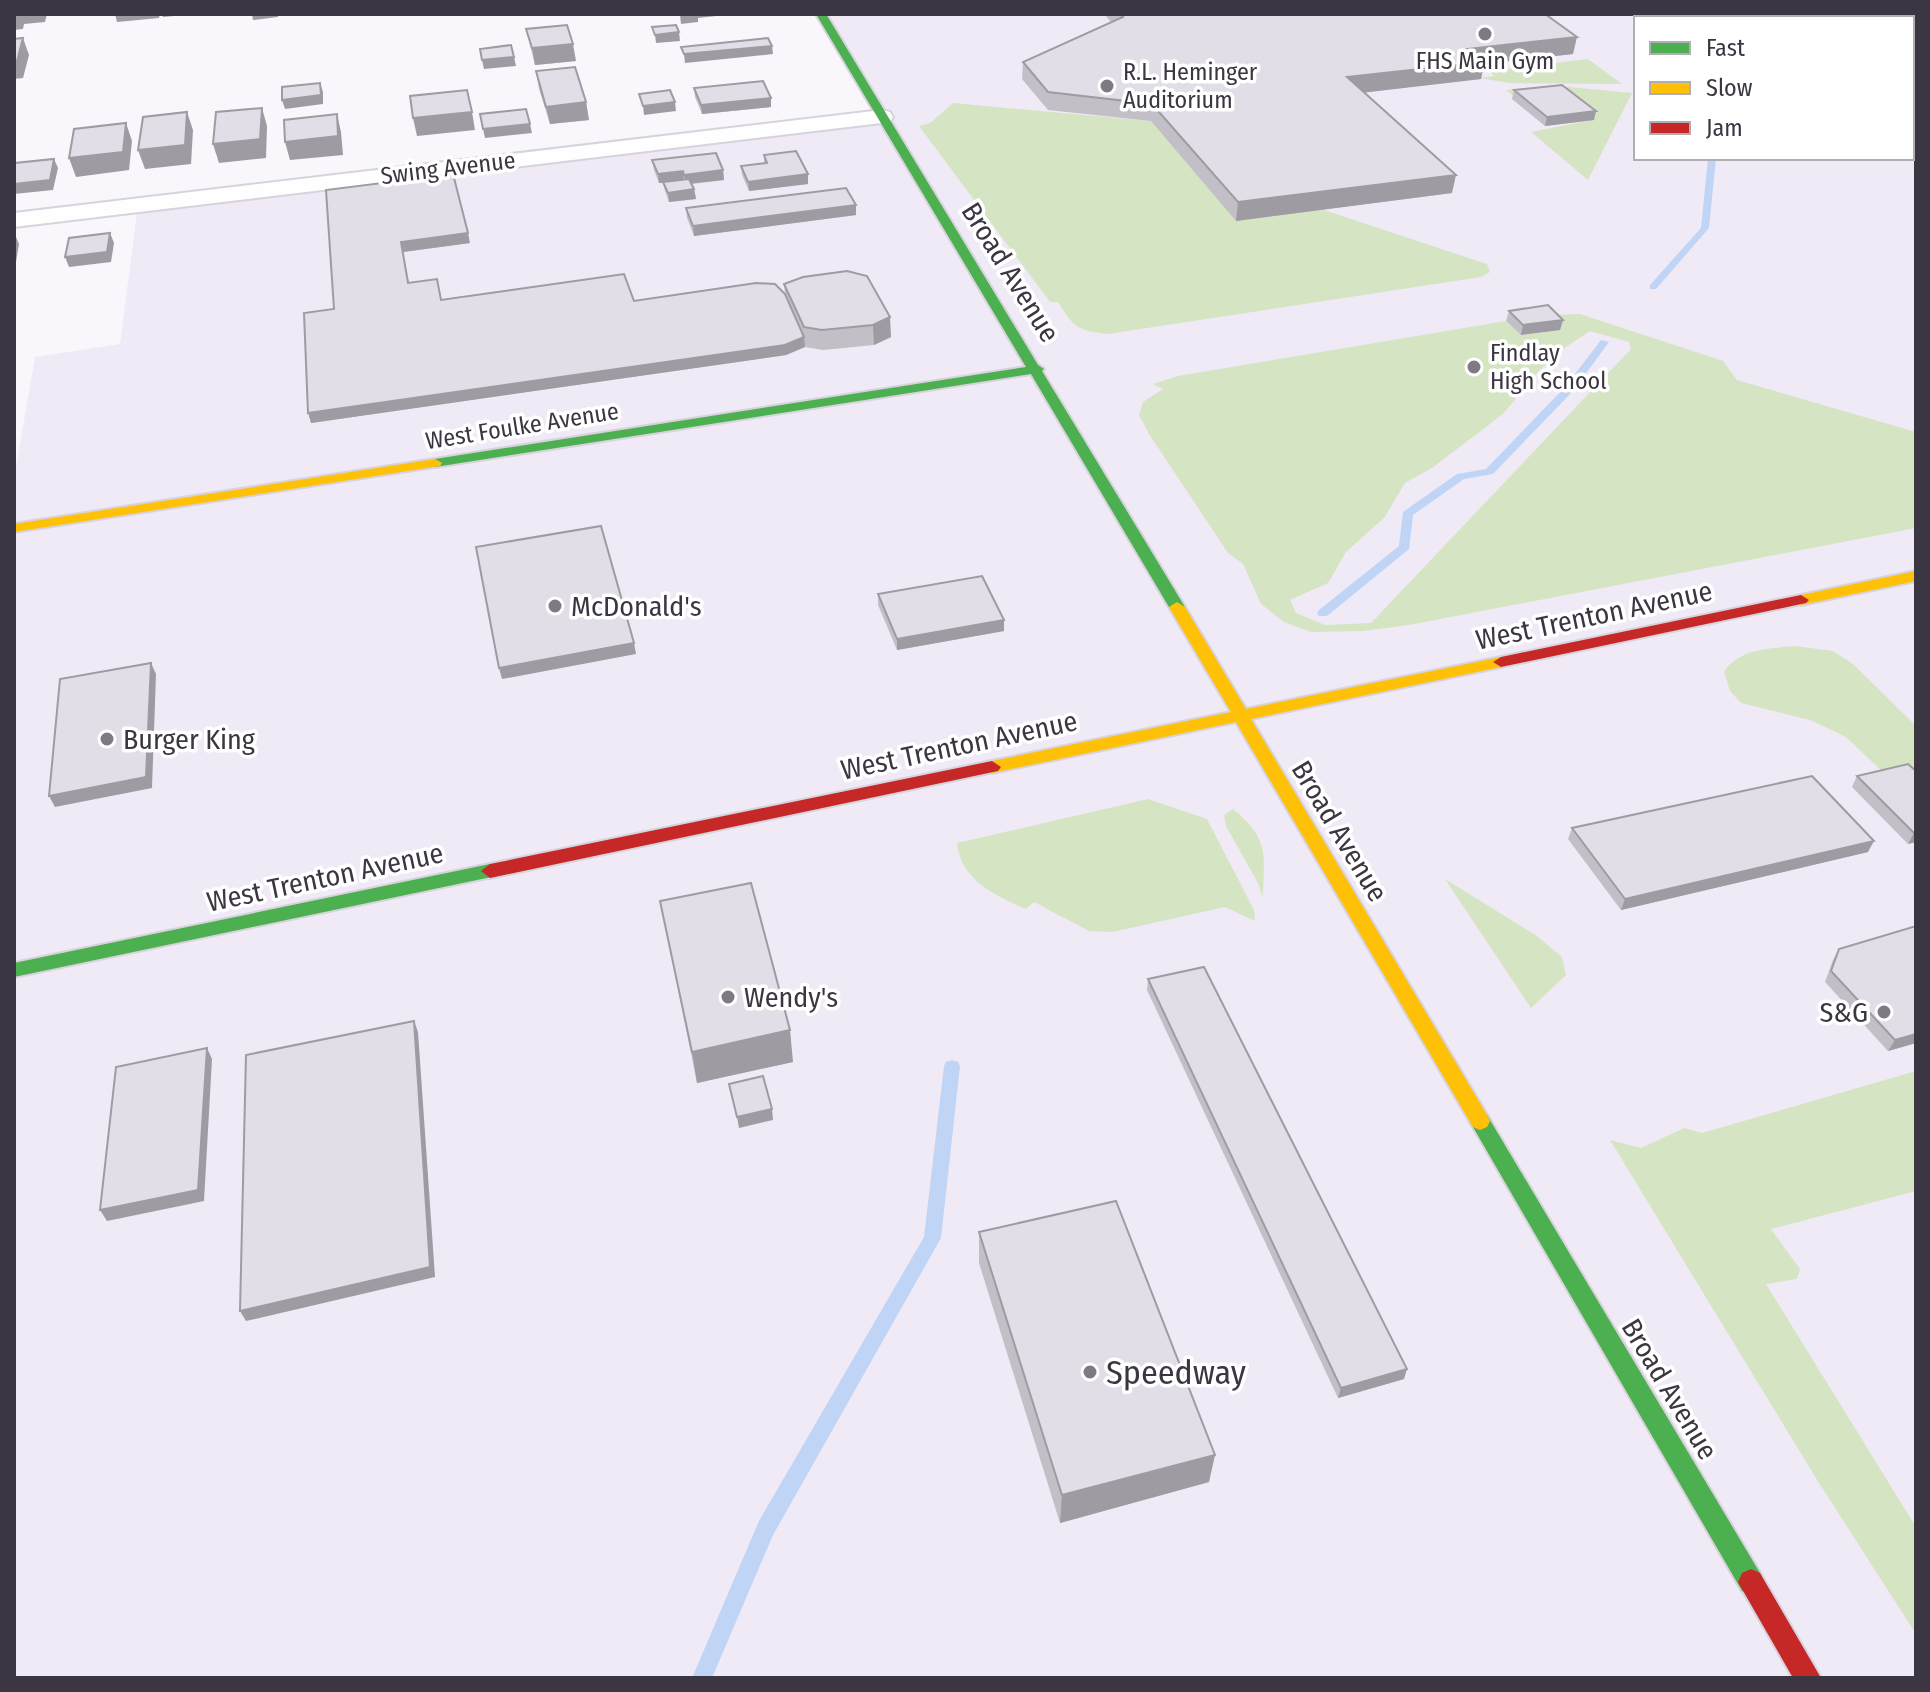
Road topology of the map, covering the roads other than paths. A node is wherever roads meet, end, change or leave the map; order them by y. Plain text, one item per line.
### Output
1 (821, 14) edge
2 (882, 117) junction
3 (14, 220) edge
4 (1037, 369) junction
5 (14, 528) edge
6 (1916, 576) edge
7 (1239, 716) junction
8 (14, 970) edge
9 (1808, 1678) edge

1 - 2 main road, Broad Avenue
2 - 3 street, Swing Avenue
2 - 4 main road, Broad Avenue
4 - 5 main road, West Foulke Avenue
4 - 7 main road, Broad Avenue
6 - 7 main road, West Trenton Avenue
7 - 8 main road, West Trenton Avenue
7 - 9 main road, Broad Avenue

